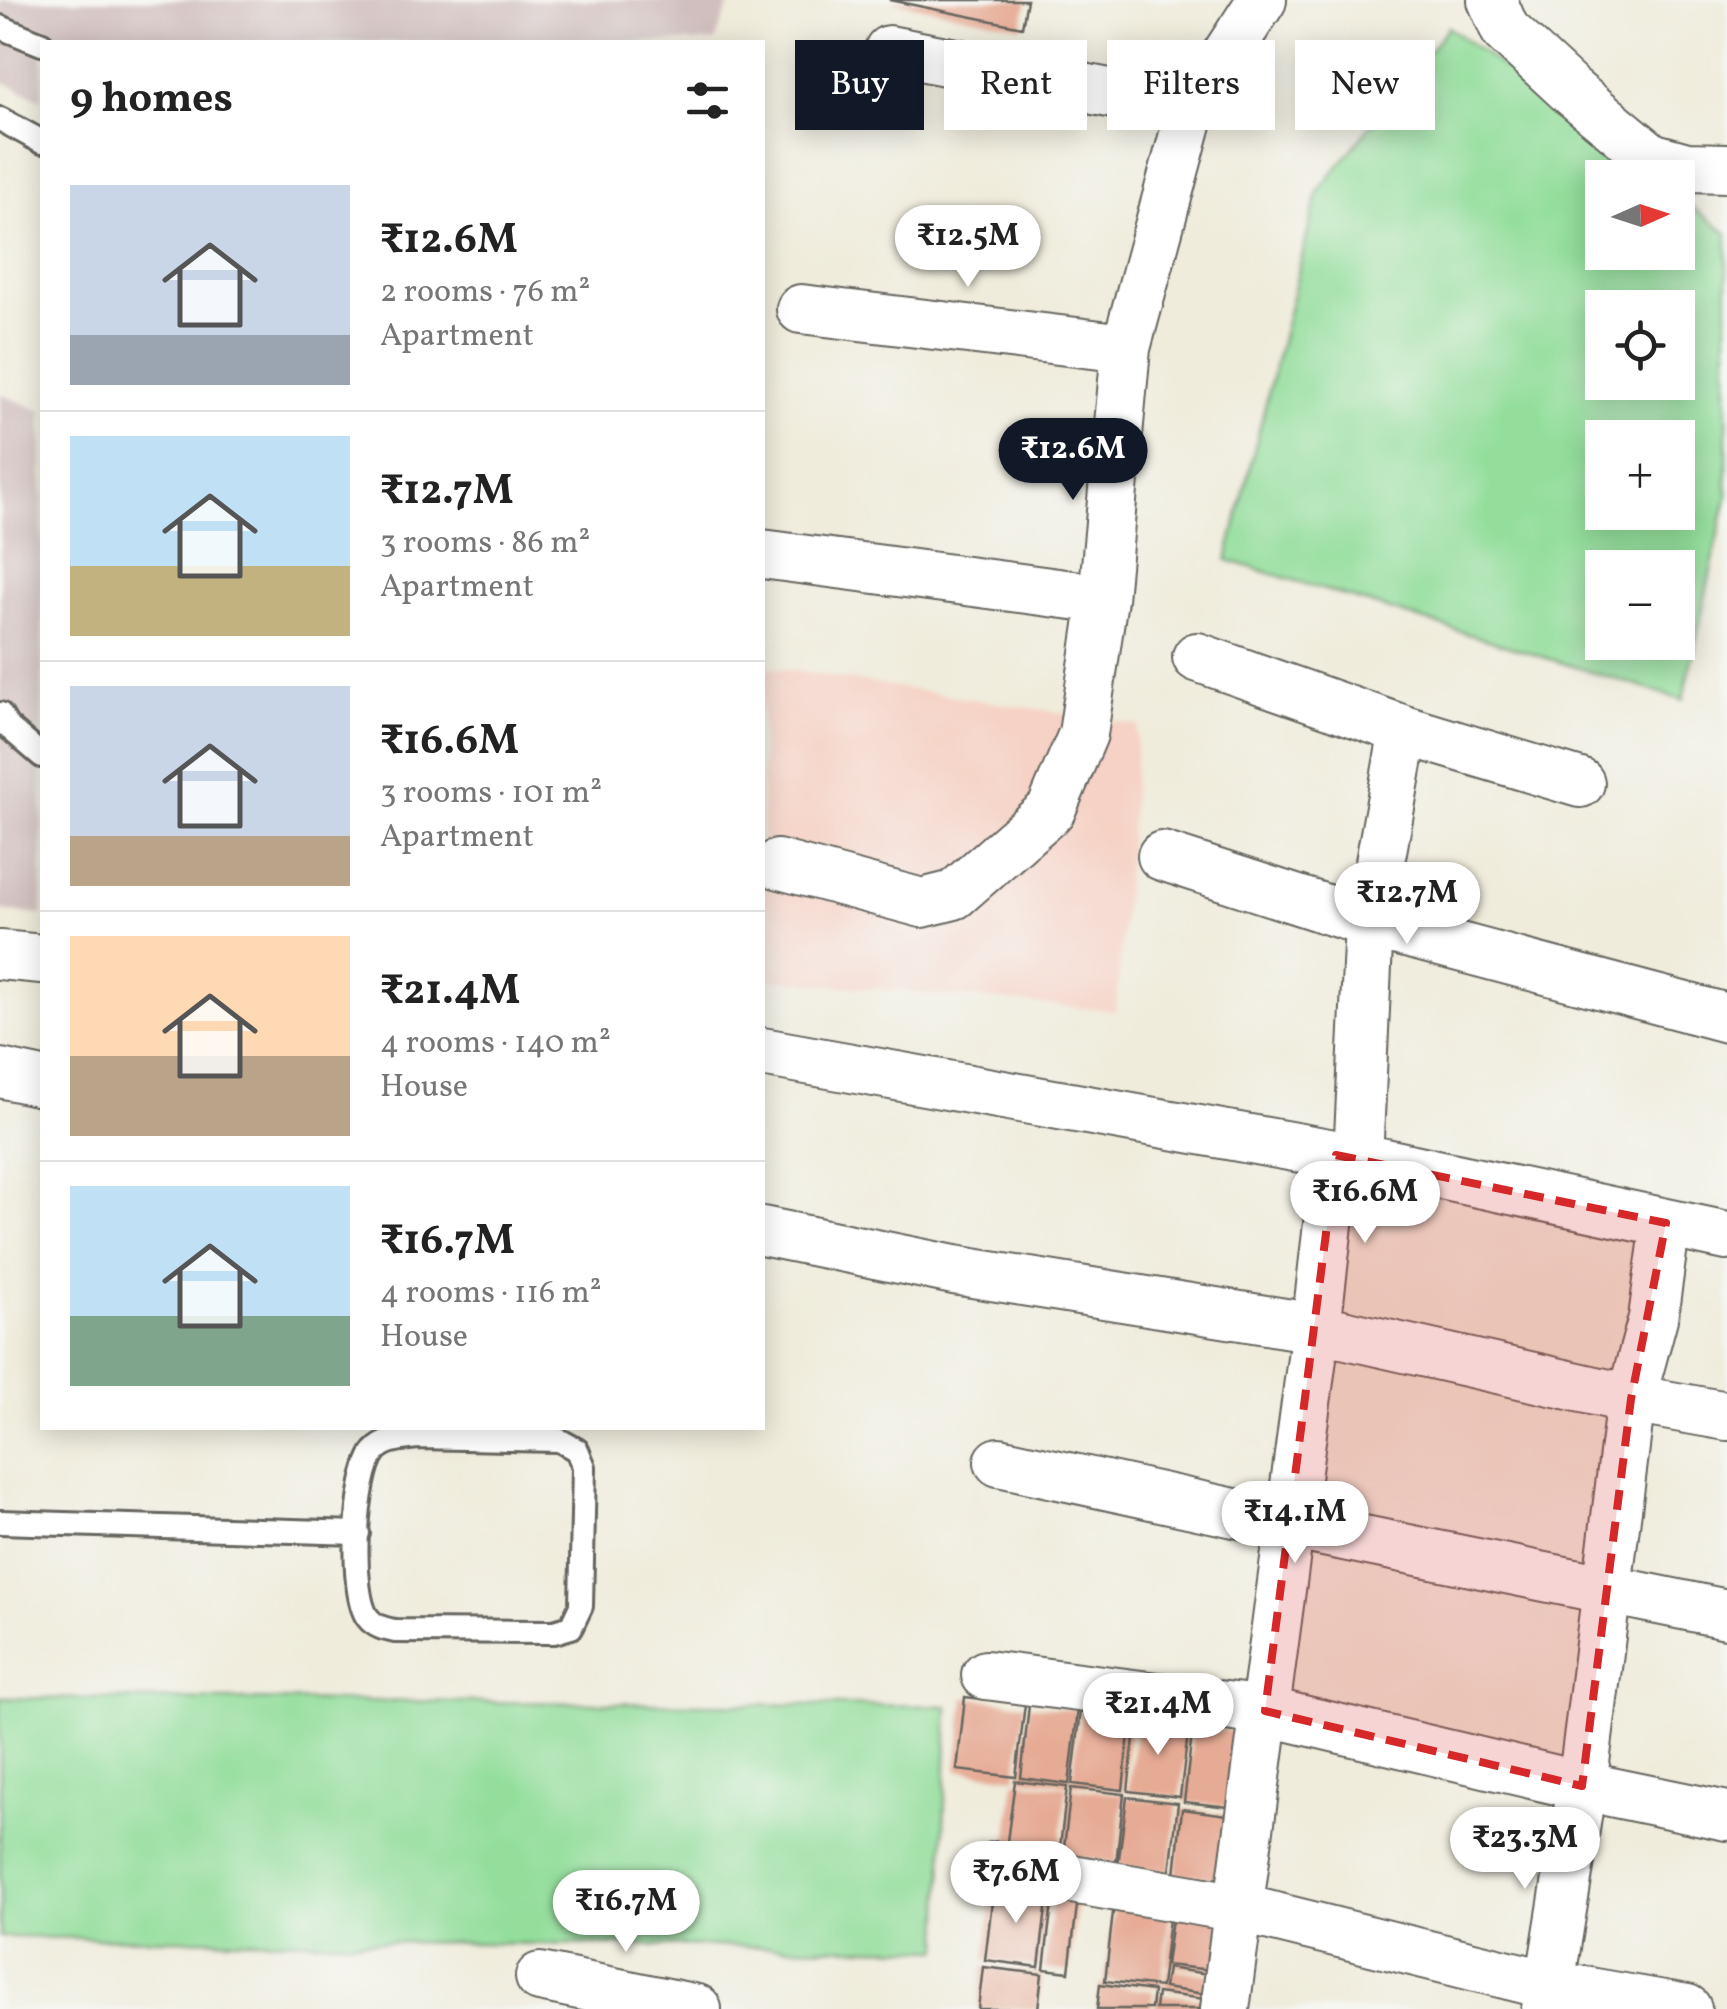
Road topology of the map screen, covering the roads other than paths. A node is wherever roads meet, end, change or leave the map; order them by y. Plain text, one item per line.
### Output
1 (1262, 0) edge
2 (1492, 0) edge
3 (0, 27) edge
4 (1236, 40) edge
5 (40, 43) edge
6 (924, 57) edge
7 (1107, 93) edge
8 (0, 119) edge
9 (1185, 130) edge
10 (40, 141) edge
11 (1727, 168) edge
12 (801, 309) dead end
13 (1126, 348) junction
14 (765, 554) edge
15 (1103, 599) junction
16 (1197, 658) dead end
17 (0, 714) edge
18 (1404, 730) junction
19 (40, 754) edge
20 (1580, 783) dead end
21 (1162, 856) dead end
22 (777, 864) dead end
23 (1369, 922) junction
24 (0, 956) edge
25 (40, 960) edge
26 (1727, 1018) edge
27 (765, 1053) edge
28 (0, 1073) edge
29 (40, 1082) edge
30 (1347, 1157) junction
31 (1666, 1223) junction
32 (765, 1232) edge
33 (1727, 1236) edge
34 (1316, 1328) junction
35 (1632, 1399) junction
36 (1727, 1416) edge
37 (999, 1462) dead end
38 (0, 1522) edge
39 (1290, 1525) junction
40 (358, 1533) junction
41 (1608, 1589) junction
42 (1727, 1614) edge
43 (986, 1675) dead end
44 (1265, 1711) junction
45 (1582, 1786) junction
46 (1727, 1816) edge
47 (997, 1866) dead end
48 (1239, 1908) junction
49 (540, 1977) dead end
50 (1547, 1997) edge
51 (697, 2009) edge
52 (1226, 2009) edge
53 (1687, 2009) edge

1 - 4 street
2 - 11 street
3 - 5 lane
6 - 7 street
8 - 10 lane
9 - 13 street
12 - 13 street
13 - 15 street
14 - 15 street
15 - 22 street
16 - 18 street
17 - 19 lane
18 - 20 street
18 - 23 street
21 - 23 street
23 - 26 street
23 - 30 street
24 - 25 street
27 - 30 street
28 - 29 street
30 - 31 street
30 - 34 street
31 - 33 street
31 - 35 street
32 - 34 street
34 - 35 street
34 - 39 street
35 - 36 street
35 - 41 street
37 - 39 street
38 - 40 lane
39 - 41 street
39 - 44 street
40 - 40 lane
41 - 42 street
41 - 45 street
43 - 44 street
44 - 45 street
44 - 48 street
45 - 46 street
45 - 50 street
47 - 48 street
48 - 50 street
48 - 52 street
49 - 51 street
50 - 53 street

